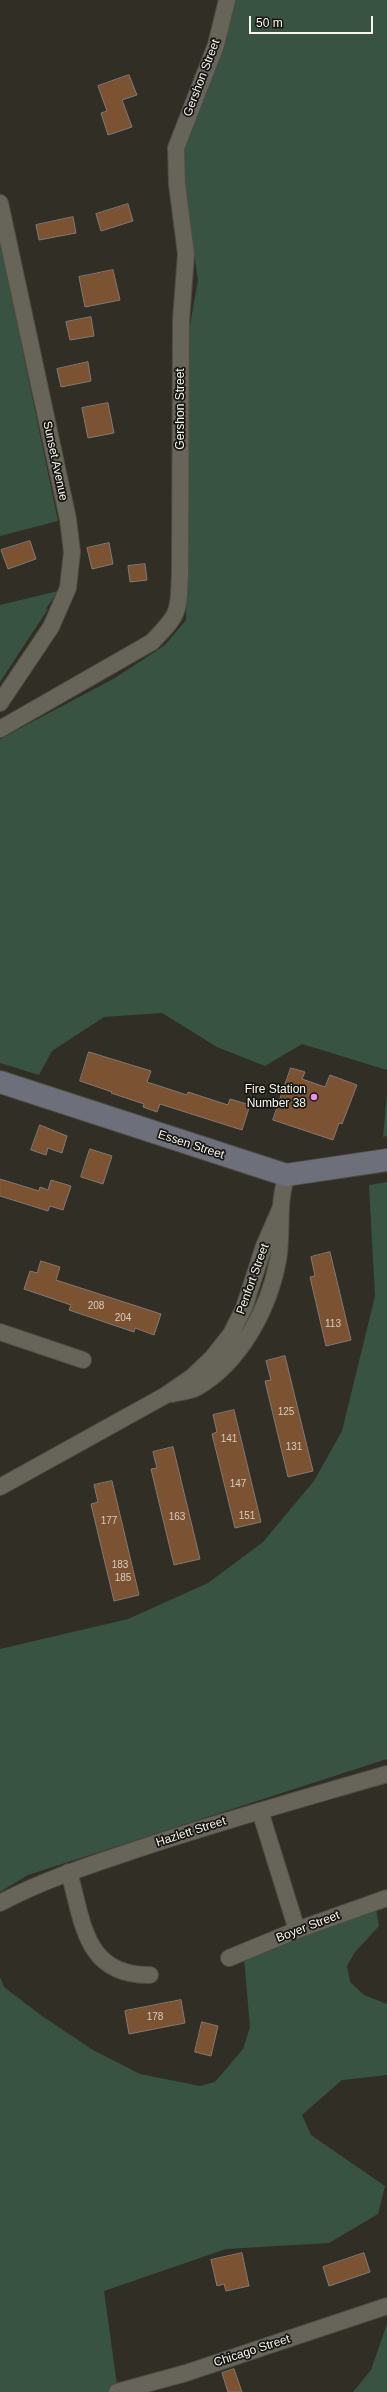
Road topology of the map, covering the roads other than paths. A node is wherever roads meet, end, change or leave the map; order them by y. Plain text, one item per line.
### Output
1 (227, 0) edge
2 (0, 203) edge
3 (0, 703) edge
4 (0, 729) edge
5 (0, 1082) edge
6 (387, 1160) edge
7 (286, 1175) junction
8 (0, 1332) edge
9 (83, 1360) dead end
10 (0, 1487) edge
11 (387, 1774) edge
12 (260, 1811) junction
13 (69, 1872) junction
14 (387, 1898) edge
15 (0, 1903) edge
16 (297, 1930) junction
17 (229, 1958) dead end
18 (150, 1975) dead end
19 (387, 2306) edge
20 (116, 2392) edge

1 - 4 street, Gershon Street
2 - 3 street, Sunset Avenue
5 - 7 street, Essen Street
6 - 7 street, Essen Street
7 - 10 street, Penfort Street
8 - 9 street
11 - 12 street, Hazlett Street
12 - 13 street, Hazlett Street
12 - 16 street
13 - 15 street, Hazlett Street
13 - 18 street
14 - 16 street, Boyer Street
16 - 17 street, Boyer Street
19 - 20 street, Chicago Street

